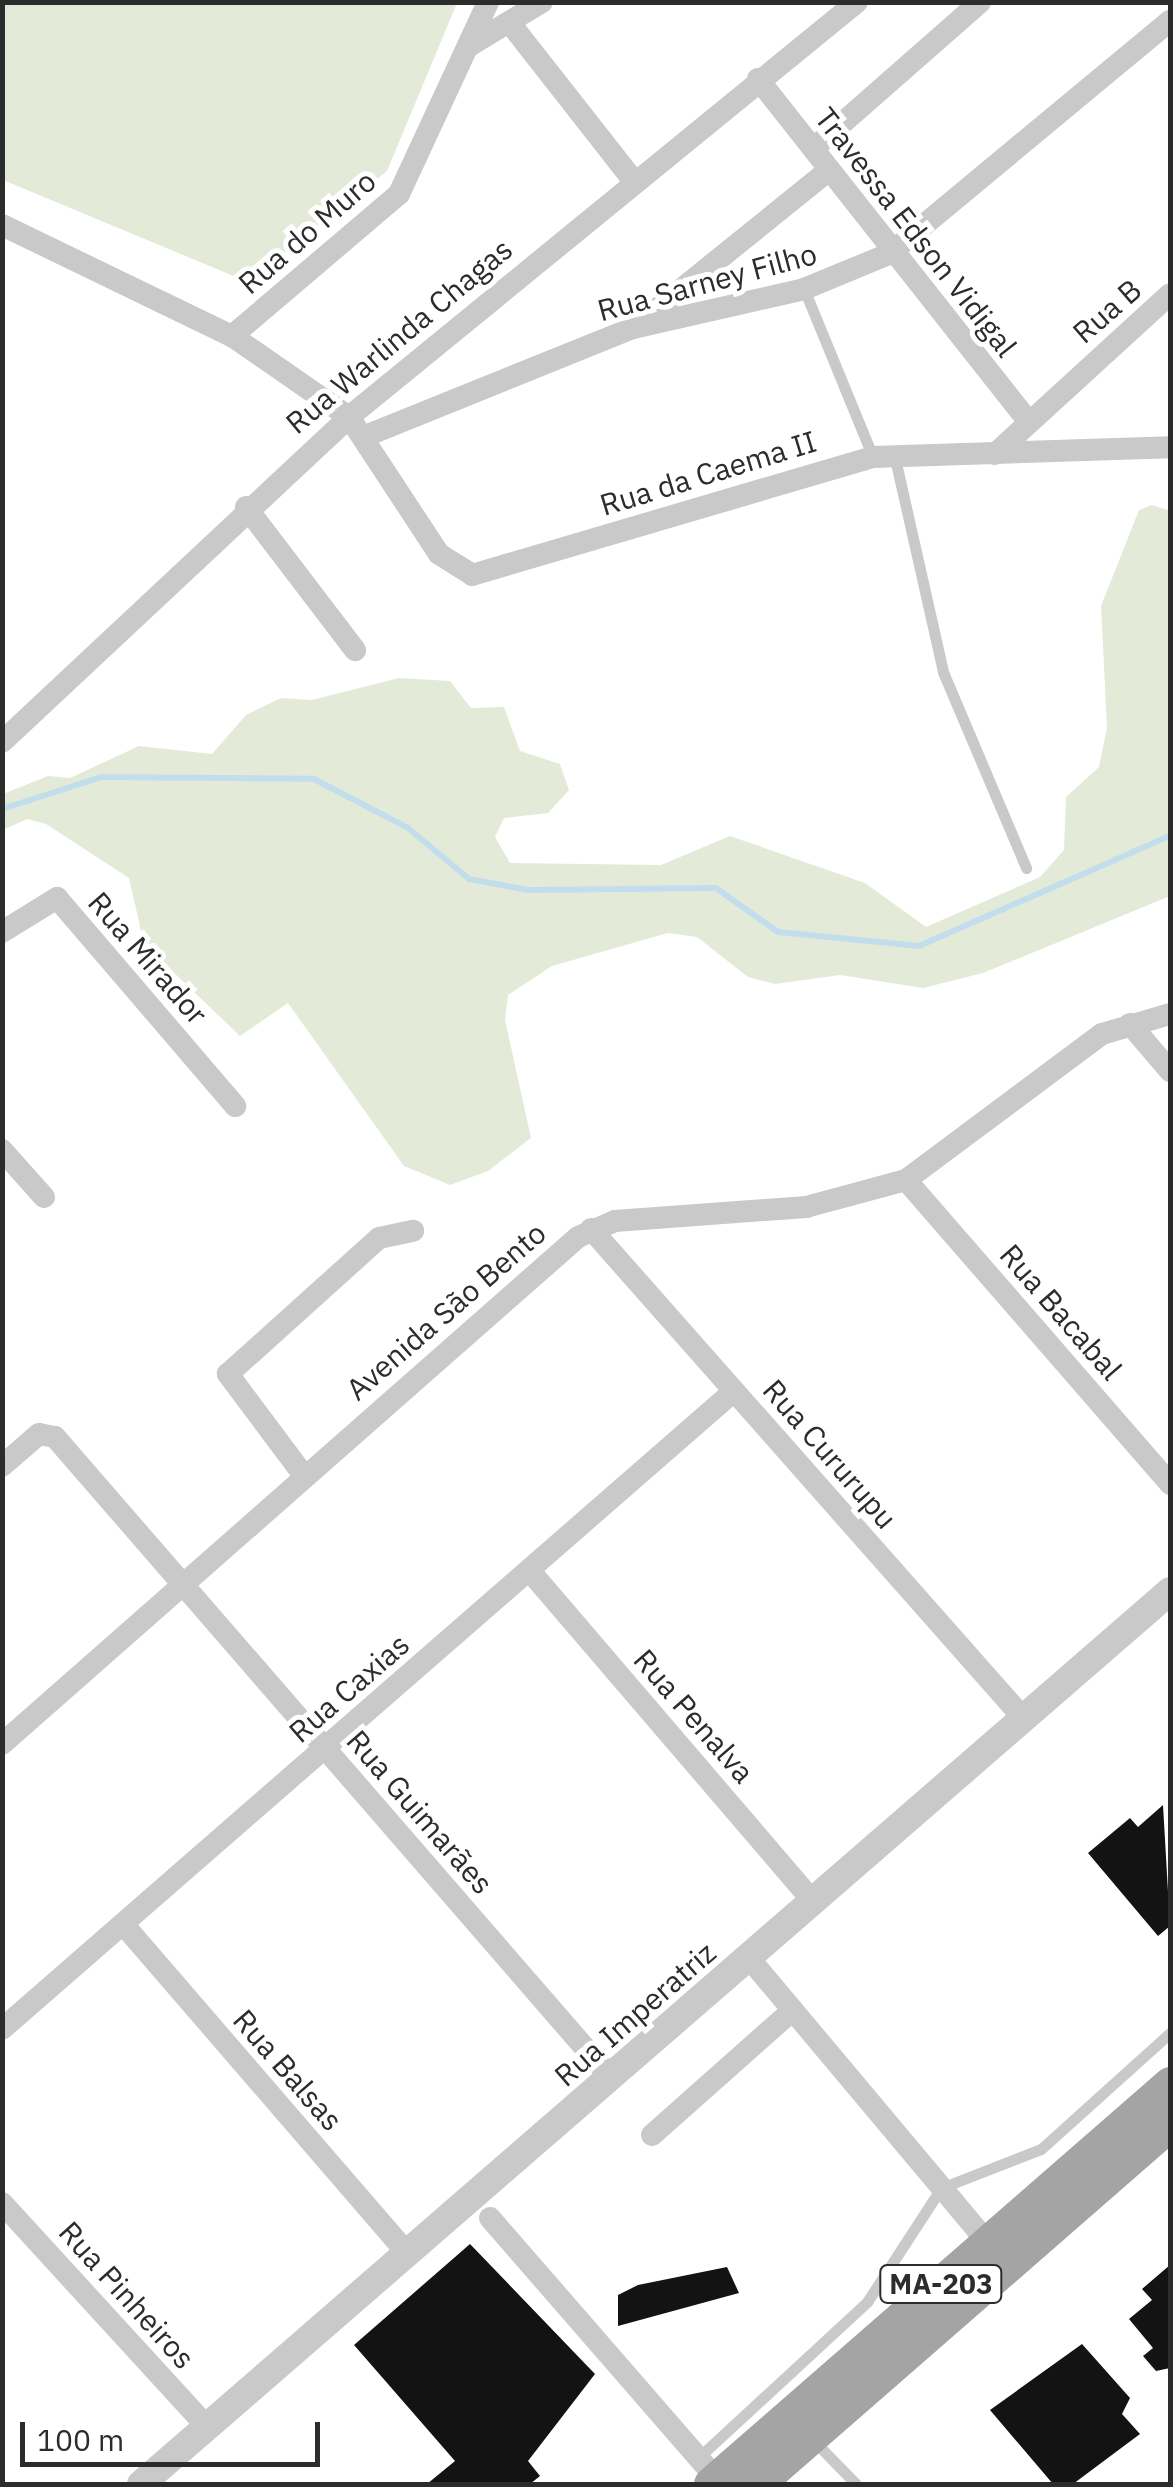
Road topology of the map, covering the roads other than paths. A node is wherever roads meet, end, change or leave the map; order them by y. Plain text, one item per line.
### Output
1 (488, 2) edge
2 (542, 2) edge
3 (857, 2) edge
4 (980, 2) edge
5 (1170, 21) edge
6 (513, 27) junction
7 (468, 46) junction
8 (758, 79) junction
9 (814, 148) junction
10 (828, 170) junction
11 (632, 178) junction
12 (2, 225) edge
13 (889, 254) junction
14 (804, 289) junction
15 (1170, 294) edge
16 (633, 328) junction
17 (232, 336) junction
18 (348, 417) junction
19 (1028, 420) junction
20 (368, 435) junction
21 (1170, 447) edge
22 (995, 454) junction
23 (884, 456) junction
24 (246, 507) junction
25 (356, 650) dead end
26 (2, 742) edge
27 (1026, 868) dead end
28 (2, 932) edge
29 (1170, 1014) edge
30 (1130, 1024) junction
31 (1170, 1071) edge
32 (235, 1106) dead end
33 (2, 1150) edge
34 (906, 1180) junction
35 (44, 1197) dead end
36 (591, 1229) junction
37 (413, 1231) dead end
38 (734, 1391) junction
39 (2, 1466) edge
40 (304, 1476) junction
41 (1170, 1484) edge
42 (529, 1570) junction
43 (184, 1585) junction
44 (1170, 1591) edge
45 (1024, 1719) junction
46 (2, 1744) edge
47 (325, 1748) junction
48 (814, 1902) junction
49 (123, 1924) junction
50 (748, 1958) junction
51 (793, 2010) junction
52 (2, 2029) edge
53 (1170, 2033) edge
54 (611, 2078) junction
55 (1170, 2084) edge
56 (1170, 2123) edge
57 (652, 2136) dead end
58 (942, 2188) junction
59 (2, 2202) edge
60 (490, 2218) dead end
61 (988, 2243) junction
62 (408, 2254) junction
63 (208, 2428) junction
64 (811, 2437) junction
65 (709, 2474) edge
66 (141, 2484) edge
67 (756, 2484) edge
68 (856, 2484) edge

1 - 7 street, Rua do Muro
2 - 6 street
3 - 8 street, Rua Warlinda Chagas
4 - 9 street
5 - 13 street, Rua Sarney Filho
6 - 7 street
6 - 11 street
7 - 17 street, Rua do Muro
8 - 9 street, Travessa Edson Vidigal
8 - 11 street, Rua Warlinda Chagas
9 - 10 street, Travessa Edson Vidigal
10 - 13 street, Travessa Edson Vidigal
10 - 16 street
11 - 18 street, Rua Warlinda Chagas
12 - 17 street, Rua da Caema II
13 - 14 street, Rua Sarney Filho
13 - 19 street, Travessa Edson Vidigal
14 - 16 street, Rua Sarney Filho
14 - 23 lane
15 - 19 street, Rua B
16 - 20 street, Rua Sarney Filho
17 - 18 street, Rua da Caema II
18 - 20 street, Rua da Caema II
18 - 24 street, Rua Warlinda Chagas
19 - 22 street, Rua B
20 - 23 street, Rua da Caema II
21 - 22 street, Rua da Caema II
22 - 23 street, Rua da Caema II
23 - 27 lane
24 - 25 street
24 - 26 street, Rua Warlinda Chagas
28 - 32 street, Rua Mirador
29 - 30 street, Avenida São Bento
30 - 31 street
30 - 34 street, Avenida São Bento
33 - 35 street
34 - 36 street, Avenida São Bento
34 - 41 street, Rua Bacabal
36 - 38 street, Rua Cururupu
36 - 40 street, Avenida São Bento
37 - 40 street
38 - 42 street, Rua Caxias
38 - 45 street, Rua Cururupu
39 - 43 street, Rua Guimarães
40 - 43 street, Avenida São Bento
42 - 47 street, Rua Caxias
42 - 48 street, Rua Penalva
43 - 46 street, Avenida São Bento
43 - 47 street, Rua Guimarães
44 - 45 street, Rua Imperatriz
45 - 48 street, Rua Imperatriz
47 - 49 street, Rua Caxias
47 - 54 street, Rua Guimarães
48 - 50 street, Rua Imperatriz
49 - 52 street, Rua Caxias
49 - 62 street, Rua Balsas
50 - 51 street
50 - 54 street, Rua Imperatriz
51 - 57 street
51 - 58 street
53 - 58 lane
54 - 62 street, Rua Imperatriz
55 - 61 main road, MA-203
56 - 64 main road, MA-203
58 - 61 street
58 - 65 lane
59 - 63 street, Rua Pinheiros
60 - 65 street
61 - 65 main road, MA-203
62 - 63 street, Rua Imperatriz
63 - 66 street, Rua Imperatriz
64 - 67 main road, MA-203
64 - 68 lane

